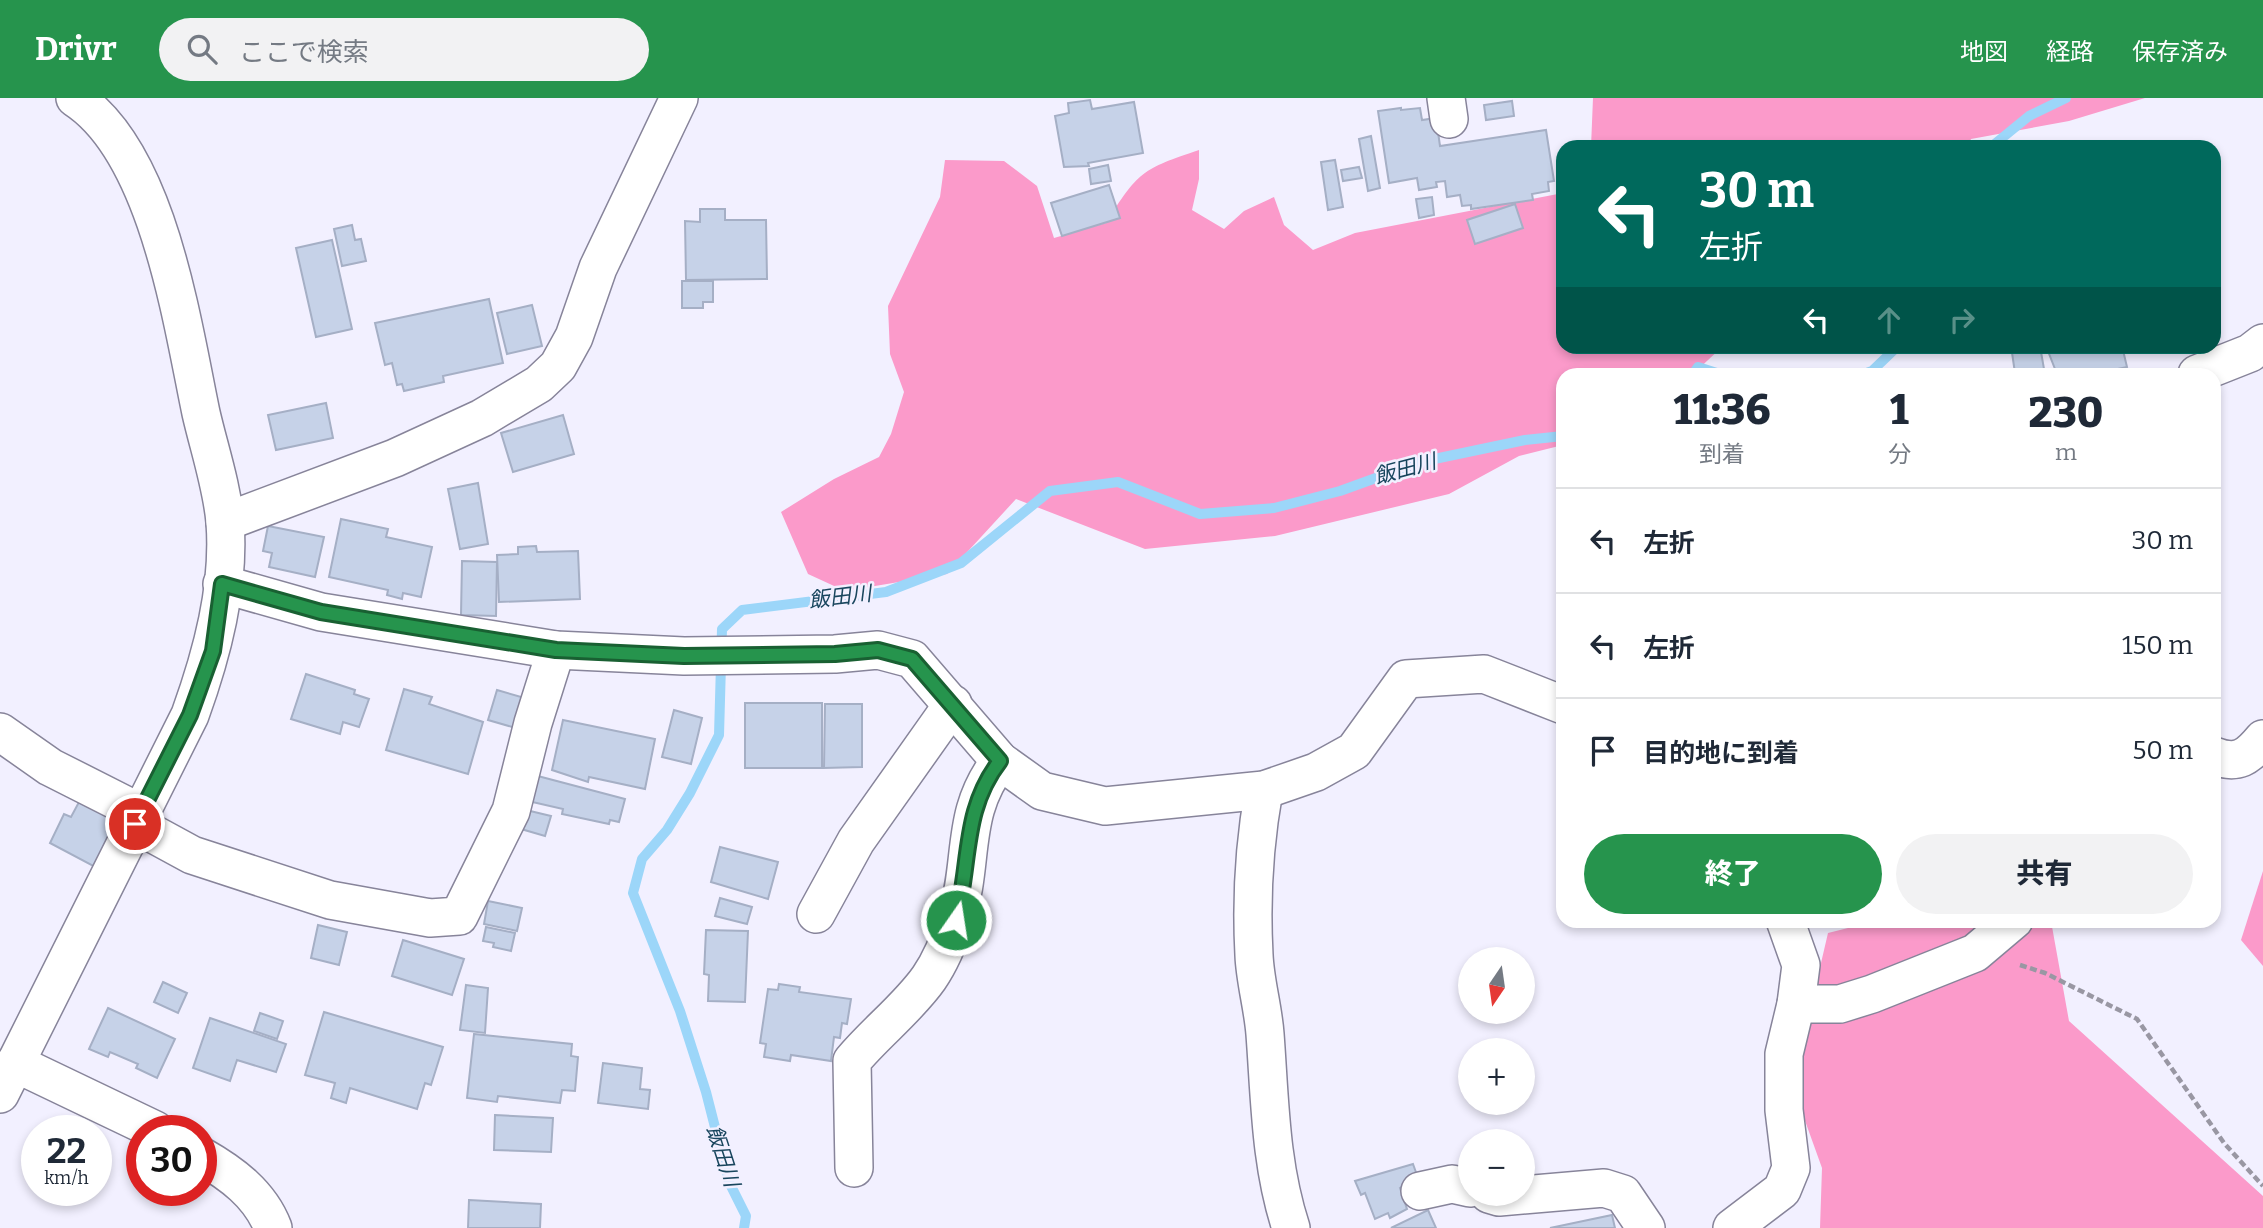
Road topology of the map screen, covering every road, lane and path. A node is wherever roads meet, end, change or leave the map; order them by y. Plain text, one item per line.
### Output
1 (75, 98) edge
2 (678, 98) edge
3 (2263, 342) edge
4 (2212, 368) edge
5 (225, 522) junction
6 (222, 584) junction
7 (556, 650) junction
8 (1556, 702) edge
9 (953, 704) junction
10 (0, 732) edge
11 (2263, 739) edge
12 (2221, 757) edge
13 (1000, 761) junction
14 (1264, 790) junction
15 (137, 818) junction
16 (816, 914) dead end
17 (1788, 928) edge
18 (2005, 928) edge
19 (1975, 953) junction
20 (1796, 1004) junction
21 (7, 1078) edge
22 (126, 1120) edge
23 (217, 1165) edge
24 (854, 1168) dead end
25 (1458, 1185) edge
26 (2263, 1186) edge
27 (1420, 1191) dead end
28 (1535, 1194) edge
29 (273, 1228) edge
30 (1292, 1228) edge
31 (1646, 1228) edge
32 (1732, 1228) edge

1 - 5 street
2 - 5 street
3 - 4 street
5 - 6 street
6 - 7 street
6 - 15 street
7 - 9 street
7 - 15 street
8 - 14 street
9 - 13 street
9 - 16 street
10 - 15 street
11 - 12 street
13 - 14 street
13 - 24 street
14 - 30 street
15 - 21 street
17 - 20 street
18 - 19 street
19 - 20 street
19 - 26 path
20 - 32 street
21 - 22 street
23 - 29 street
25 - 27 street
28 - 31 street

